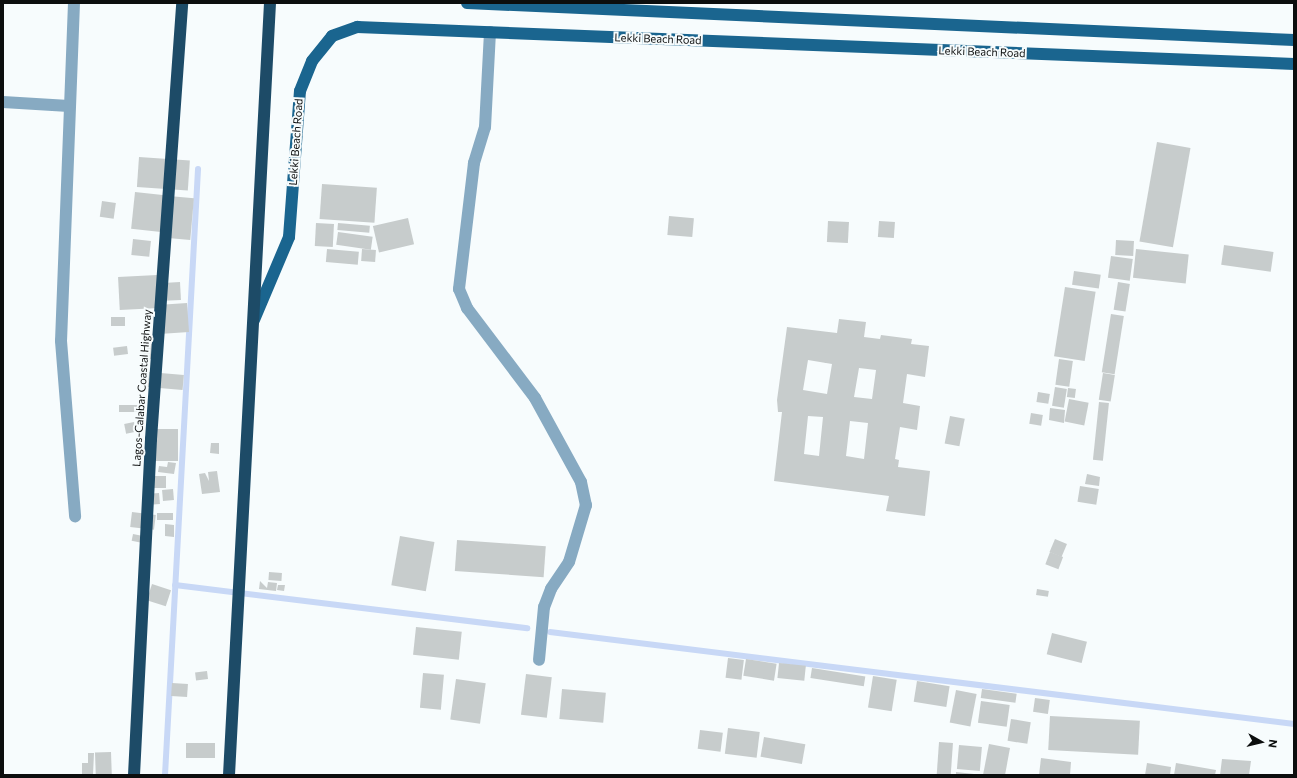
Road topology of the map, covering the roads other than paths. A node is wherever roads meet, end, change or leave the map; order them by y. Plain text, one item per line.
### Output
1 (74, 3) edge
2 (182, 3) edge
3 (270, 3) edge
4 (467, 3) edge
5 (490, 32) junction
6 (1294, 40) edge
7 (1294, 64) edge
8 (3, 102) edge
9 (69, 106) junction
10 (251, 326) junction
11 (75, 516) dead end
12 (539, 660) dead end
13 (134, 775) edge
14 (229, 775) edge

1 - 9 street
2 - 13 highway, Lagos-Calabar Coastal Highway
3 - 10 highway
4 - 6 main road
5 - 7 main road, Lekki Beach Road
5 - 10 main road, Lekki Beach Road
5 - 12 street
8 - 9 street
9 - 11 street
10 - 14 highway

